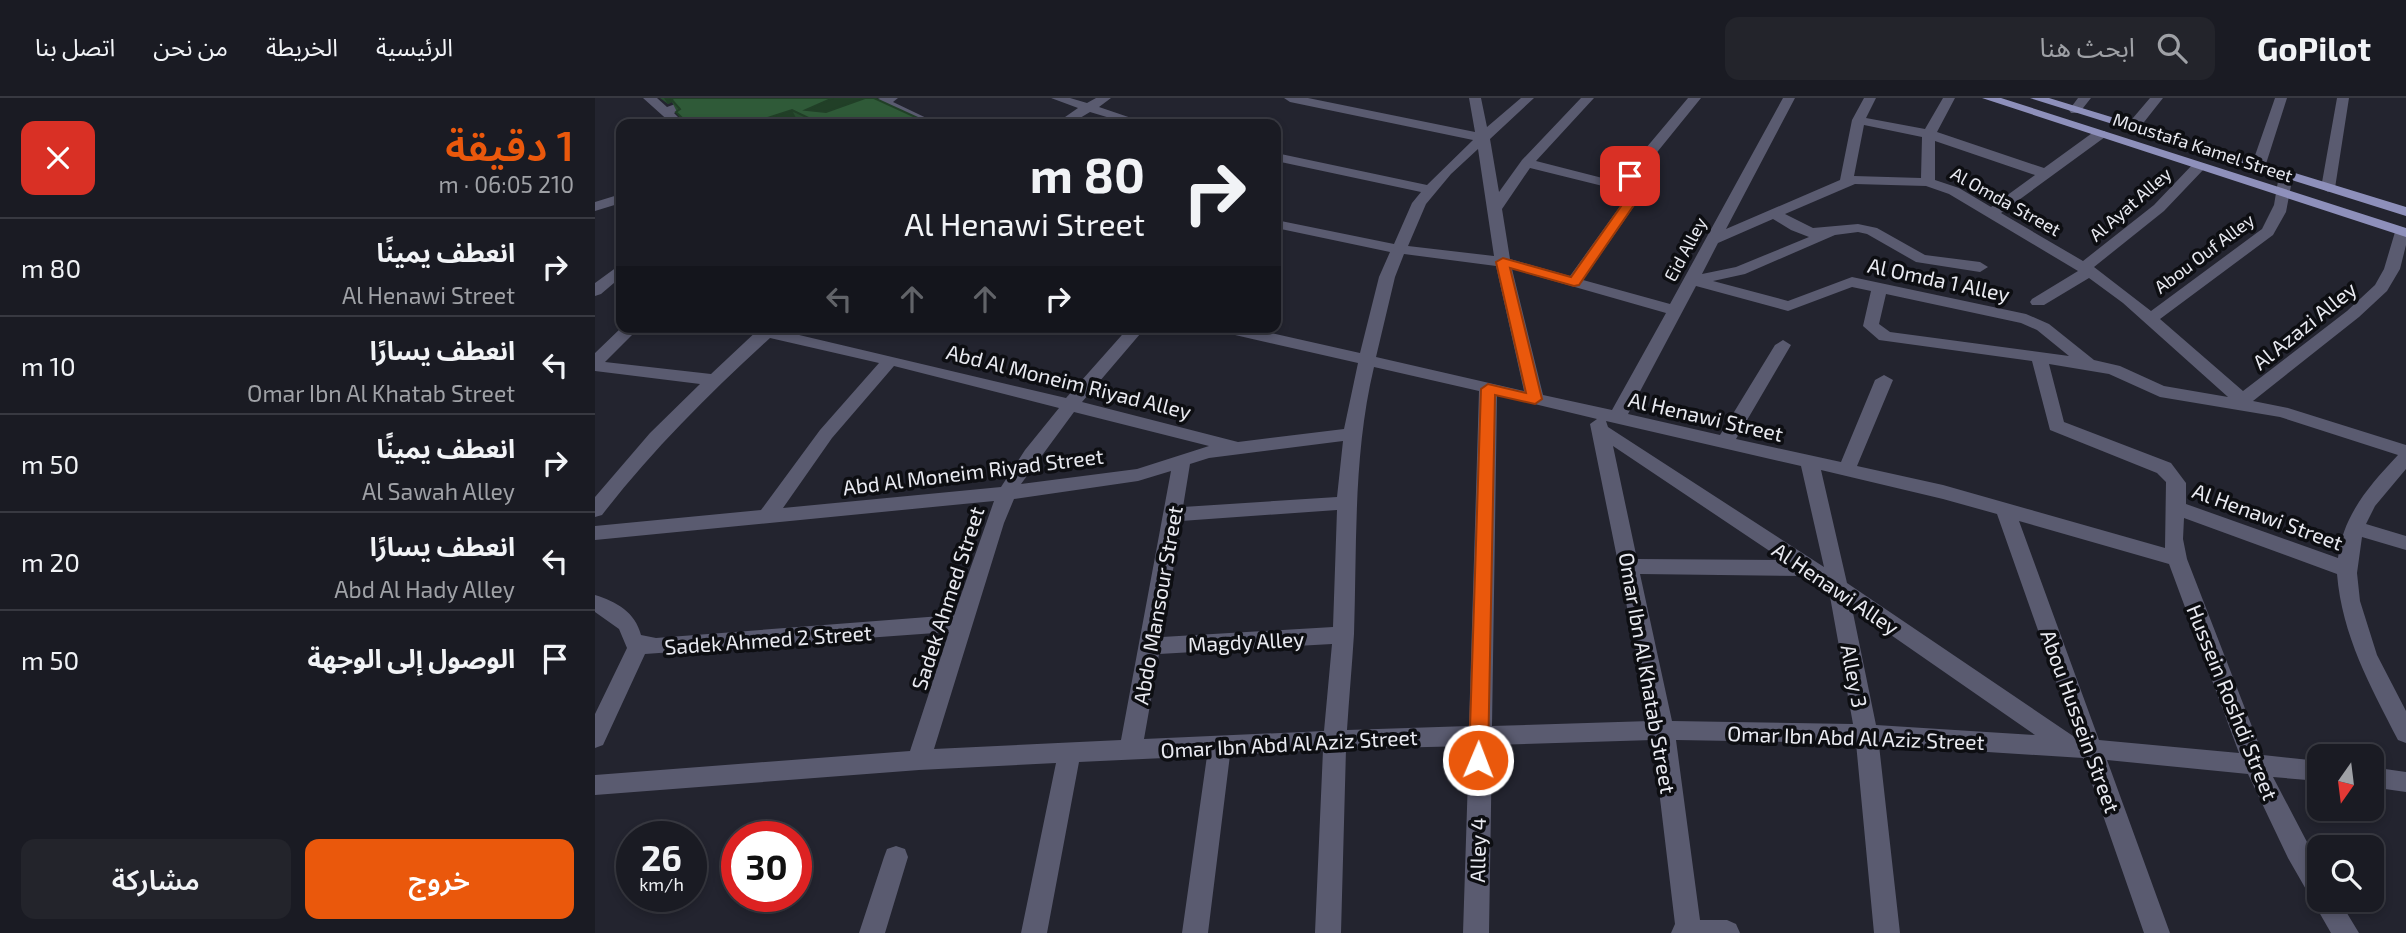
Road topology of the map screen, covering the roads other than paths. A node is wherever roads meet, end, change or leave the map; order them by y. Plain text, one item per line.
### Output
1 (649, 98) edge
2 (704, 98) edge
3 (1058, 98) edge
4 (1105, 98) edge
5 (1290, 98) edge
6 (1475, 98) edge
7 (1528, 98) edge
8 (1588, 98) edge
9 (1695, 98) edge
10 (1789, 98) edge
11 (1870, 98) edge
12 (1949, 98) edge
13 (1988, 98) edge
14 (2036, 98) edge
15 (2085, 98) edge
16 (2157, 98) edge
17 (2281, 98) edge
18 (2343, 98) edge
19 (887, 100) edge
20 (1087, 109) junction
21 (2075, 110) junction
22 (664, 112) junction
23 (673, 119) edge
24 (835, 119) edge
25 (923, 119) edge
26 (1070, 119) edge
27 (1124, 119) edge
28 (1858, 120) junction
29 (2132, 128) junction
30 (1929, 134) junction
31 (2100, 134) junction
32 (1483, 138) junction
33 (1281, 157) edge
34 (1527, 163) junction
35 (2199, 166) junction
36 (2258, 167) junction
37 (2047, 174) junction
38 (2286, 175) junction
39 (1846, 182) junction
40 (1928, 182) junction
41 (2328, 188) junction
42 (1631, 189) junction
43 (1430, 190) junction
44 (2284, 194) junction
45 (616, 200) edge
46 (595, 207) edge
47 (1495, 208) junction
48 (2406, 212) edge
49 (1774, 213) junction
50 (1991, 213) junction
51 (1281, 225) edge
52 (1832, 232) junction
53 (2404, 232) edge
54 (1711, 241) junction
55 (1398, 249) junction
56 (1503, 262) junction
57 (1980, 267) dead end
58 (2086, 270) junction
59 (616, 271) edge
60 (1691, 279) junction
61 (599, 282) edge
62 (1574, 282) junction
63 (1879, 288) junction
64 (2038, 302) dead end
65 (1674, 310) junction
66 (2151, 318) junction
67 (626, 333) edge
68 (766, 333) edge
69 (781, 333) edge
70 (1133, 333) edge
71 (1248, 333) edge
72 (1783, 345) dead end
73 (2039, 357) junction
74 (890, 360) junction
75 (1367, 360) junction
76 (595, 364) edge
77 (2089, 364) junction
78 (715, 380) junction
79 (1884, 380) dead end
80 (1488, 389) junction
81 (1535, 399) junction
82 (2240, 402) junction
83 (1071, 405) junction
84 (1605, 421) junction
85 (1353, 434) junction
86 (1724, 444) junction
87 (1239, 447) junction
88 (2406, 451) edge
89 (1182, 460) junction
90 (1810, 463) junction
91 (2402, 469) edge
92 (1846, 471) junction
93 (604, 486) edge
94 (1007, 493) junction
95 (1346, 503) junction
96 (2174, 507) junction
97 (2005, 509) junction
98 (595, 510) edge
99 (1173, 515) junction
100 (766, 517) junction
101 (2356, 528) junction
102 (595, 533) edge
103 (2406, 542) edge
104 (2177, 559) junction
105 (1629, 566) junction
106 (1808, 568) junction
107 (2346, 569) junction
108 (1838, 587) junction
109 (595, 603) edge
110 (962, 623) junction
111 (1343, 635) junction
112 (639, 645) junction
113 (1149, 646) junction
114 (2383, 688) junction
115 (2406, 693) edge
116 (1663, 730) junction
117 (2406, 733) edge
118 (1865, 734) junction
119 (1479, 735) junction
120 (595, 738) edge
121 (1335, 740) junction
122 (1220, 745) junction
123 (2081, 748) junction
124 (1131, 751) junction
125 (1069, 754) junction
126 (919, 760) junction
127 (2255, 763) junction
128 (2307, 770) edge
129 (2384, 779) edge
130 (2406, 782) edge
131 (595, 785) edge
132 (896, 857) dead end
133 (2307, 870) edge
134 (2333, 912) edge
135 (872, 933) edge
136 (1034, 933) edge
137 (1195, 933) edge
138 (1328, 933) edge
139 (1475, 933) edge
140 (1686, 933) edge
141 (1727, 933) edge
142 (1887, 933) edge
143 (2157, 933) edge
144 (2346, 933) edge

1 - 22 street
2 - 22 street
3 - 20 street
4 - 20 street
5 - 32 street
6 - 32 street
7 - 32 street
8 - 34 street
9 - 42 street
10 - 54 street, Eid Alley
11 - 28 street
12 - 30 street
13 - 31 main road, Moustafa Kamel Street
14 - 21 main road, Moustafa Kamel Street
15 - 21 street
16 - 29 street
17 - 36 street
18 - 41 street
19 - 24 street
19 - 25 street
20 - 26 street
20 - 27 street
21 - 29 main road, Moustafa Kamel Street
22 - 23 street
28 - 30 street
28 - 39 street
29 - 36 main road, Moustafa Kamel Street
30 - 37 street
30 - 40 street
31 - 35 main road, Moustafa Kamel Street
31 - 37 street
32 - 43 street
32 - 47 street
33 - 43 street
34 - 42 street
34 - 47 street
35 - 44 main road, Moustafa Kamel Street
35 - 58 street, Al Ayat Alley
36 - 38 main road, Moustafa Kamel Street
37 - 50 street
38 - 41 main road, Moustafa Kamel Street
38 - 44 street, Abou Ouf Alley
39 - 40 street, Al Omda Street
39 - 49 street, Al Omda Street
40 - 50 street, Al Omda Street
41 - 48 main road, Moustafa Kamel Street
42 - 62 street
43 - 55 street
44 - 53 main road, Moustafa Kamel Street
44 - 66 street, Abou Ouf Alley
45 - 46 street
47 - 56 street
49 - 52 street
49 - 54 street, Al Omda Street
50 - 58 street, Al Omda Street
51 - 55 street
52 - 57 street
52 - 60 street
53 - 82 street, Al Azazi Alley
54 - 60 street, Eid Alley
55 - 56 street
55 - 75 street
56 - 62 street
56 - 81 street
58 - 64 street, Al Ayat Alley
58 - 66 street, Al Omda Street
59 - 61 street
60 - 63 street, Al Omda 1 Alley
60 - 65 street, Eid Alley
62 - 65 street
63 - 73 street
63 - 77 street, Al Omda 1 Alley
65 - 84 street, Eid Alley
66 - 82 street, Al Omda Street
67 - 76 street
68 - 78 street
69 - 74 street, Abd Al Moneim Riyad Alley
70 - 83 street, Sadek Ahmed Street
71 - 75 street, Al Henawi Street
72 - 86 street
73 - 77 street
73 - 96 street, Hussein Roshdi Street
74 - 83 street, Abd Al Moneim Riyad Alley
74 - 100 street
75 - 80 street, Al Henawi Street
75 - 85 street
76 - 78 street
77 - 82 street
78 - 93 street
79 - 92 street
80 - 81 street, Al Henawi Street
80 - 119 street, Alley 4
81 - 84 street, Al Henawi Street
82 - 88 street
83 - 87 street, Abd Al Moneim Riyad Alley
83 - 94 street, Sadek Ahmed Street
84 - 86 street, Al Henawi Street
84 - 105 street, Omar Ibn Al Khatab Street
84 - 106 street, Al Henawi Alley
85 - 87 street, Abd Al Moneim Riyad Street
85 - 95 street
86 - 90 street, Al Henawi Street
87 - 89 street, Abd Al Moneim Riyad Street
89 - 94 street, Abd Al Moneim Riyad Street
89 - 99 street, Abdo Mansour Street
90 - 92 street, Al Henawi Street
90 - 108 street, Alley 3
91 - 101 street
92 - 97 street, Al Henawi Street
93 - 98 street
94 - 100 street, Abd Al Moneim Riyad Street
94 - 110 street, Sadek Ahmed Street
95 - 99 street
95 - 111 street
96 - 104 street, Hussein Roshdi Street
96 - 107 street, Al Henawi Street
97 - 104 street, Al Henawi Street
97 - 123 street, Abou Hussein Street
99 - 113 street, Abdo Mansour Street
100 - 102 street, Abd Al Moneim Riyad Street
101 - 103 street
101 - 107 street
104 - 127 street, Hussein Roshdi Street
105 - 106 street
105 - 116 street, Omar Ibn Al Khatab Street
106 - 108 street, Al Henawi Alley
107 - 114 street
108 - 118 street, Alley 3
108 - 123 street, Al Henawi Alley
109 - 112 street, Sadek Ahmed 2 Street
110 - 112 street, Sadek Ahmed 2 Street
110 - 126 street, Sadek Ahmed Street
111 - 113 street, Magdy Alley
111 - 121 street
112 - 120 street
113 - 124 street, Abdo Mansour Street
114 - 115 street
114 - 117 street
116 - 118 street, Omar Ibn Abd Al Aziz Street
116 - 119 street, Omar Ibn Abd Al Aziz Street
116 - 140 street, Omar Ibn Al Khatab Street
118 - 123 street, Omar Ibn Abd Al Aziz Street
118 - 142 street, Alley 3
119 - 121 street, Omar Ibn Abd Al Aziz Street
119 - 139 street, Alley 4
121 - 122 street, Omar Ibn Abd Al Aziz Street
121 - 138 street
122 - 124 street, Omar Ibn Abd Al Aziz Street
122 - 137 street
123 - 127 street, Omar Ibn Abd Al Aziz Street
123 - 143 street, Abou Hussein Street
124 - 125 street, Omar Ibn Abd Al Aziz Street
125 - 126 street, Omar Ibn Abd Al Aziz Street
125 - 136 street
126 - 131 street, Omar Ibn Abd Al Aziz Street
127 - 128 street, Omar Ibn Abd Al Aziz Street
127 - 133 street, Hussein Roshdi Street
129 - 130 street
132 - 135 street
134 - 144 street
140 - 141 street

